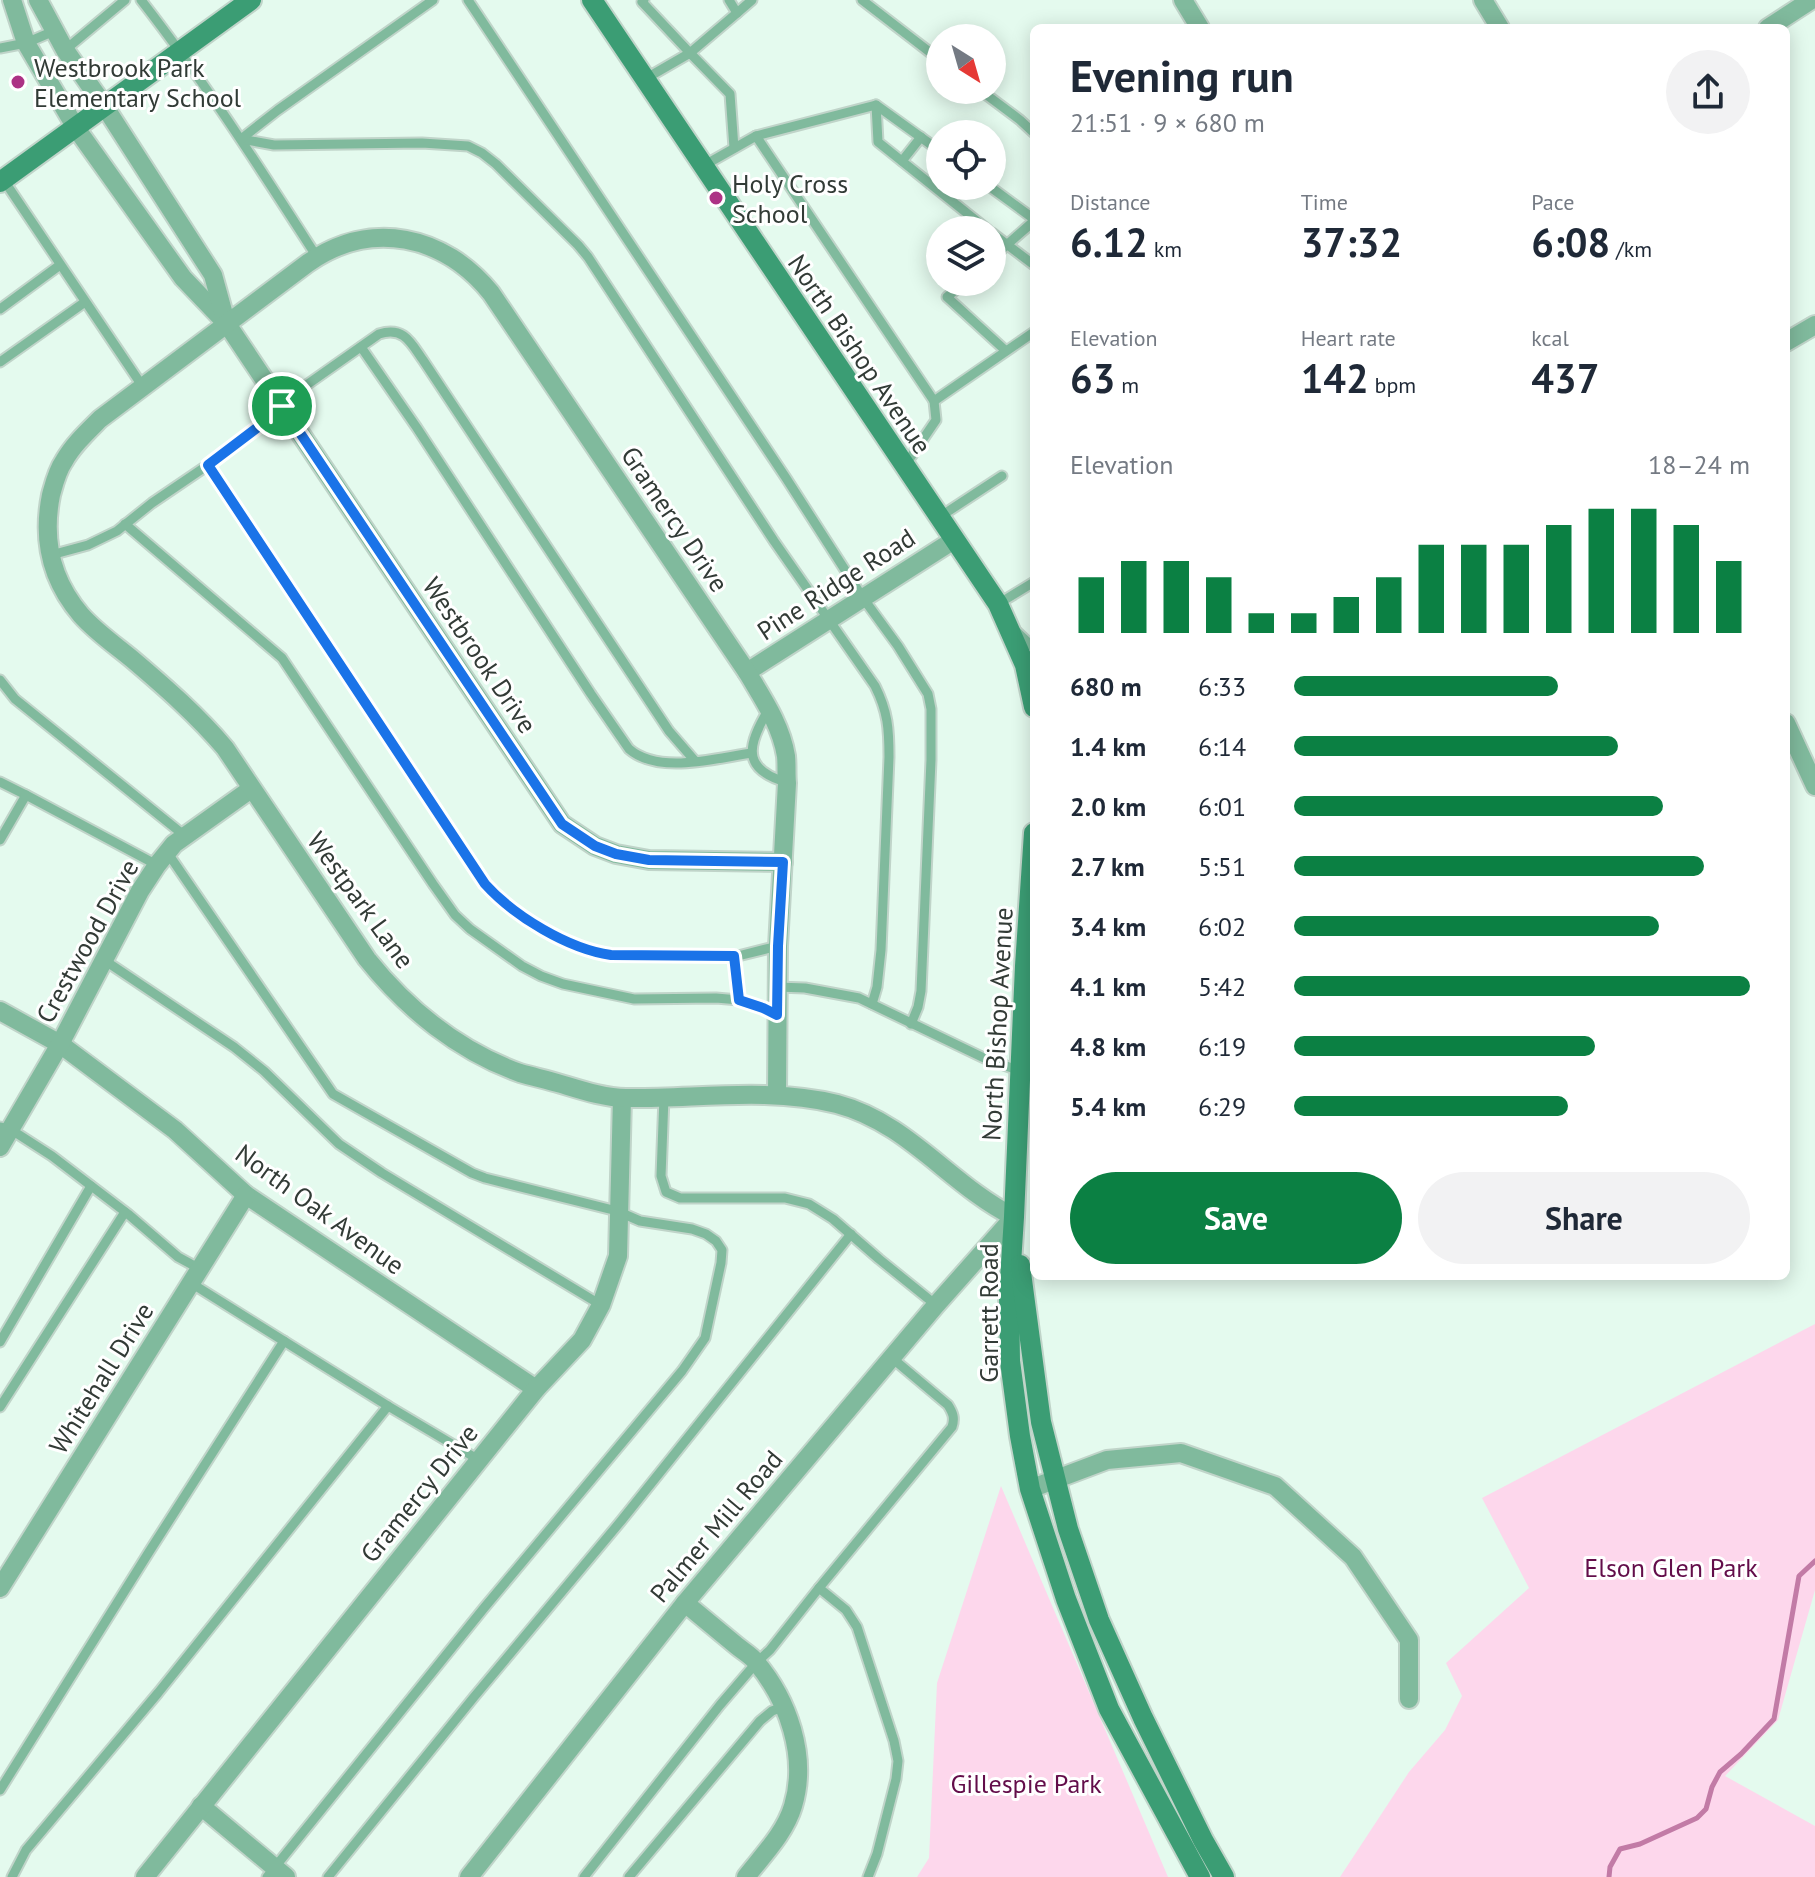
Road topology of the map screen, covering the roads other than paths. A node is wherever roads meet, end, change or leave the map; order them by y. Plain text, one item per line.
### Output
1 (12, 0) edge
2 (38, 0) edge
3 (125, 0) edge
4 (141, 0) edge
5 (251, 0) edge
6 (433, 0) edge
7 (468, 0) edge
8 (592, 0) edge
9 (644, 0) edge
10 (729, 0) edge
11 (752, 0) edge
12 (862, 0) edge
13 (1183, 0) edge
14 (1483, 0) edge
15 (1808, 1) edge
16 (737, 13) junction
17 (1198, 24) edge
18 (1498, 24) edge
19 (1774, 24) edge
20 (54, 31) junction
21 (26, 43) junction
22 (0, 48) edge
23 (926, 49) edge
24 (65, 50) junction
25 (181, 51) junction
26 (690, 53) junction
27 (645, 79) junction
28 (999, 104) edge
29 (876, 105) junction
30 (105, 107) junction
31 (76, 128) junction
32 (1030, 129) edge
33 (756, 136) junction
34 (921, 137) junction
35 (241, 139) junction
36 (926, 141) edge
37 (734, 148) junction
38 (902, 161) junction
39 (703, 166) junction
40 (2, 180) edge
41 (1006, 199) edge
42 (970, 216) edge
43 (1030, 217) edge
44 (1030, 224) edge
45 (1007, 245) joint
46 (317, 257) junction
47 (1030, 262) edge
48 (60, 265) junction
49 (948, 296) edge
50 (85, 302) junction
51 (0, 309) edge
52 (227, 324) junction
53 (1815, 325) edge
54 (1030, 335) edge
55 (1790, 340) edge
56 (361, 347) junction
57 (1006, 351) junction
58 (0, 362) edge
59 (143, 387) junction
60 (934, 401) junction
61 (282, 406) junction
62 (208, 465) junction
63 (904, 467) junction
64 (1002, 476) dead end
65 (938, 518) junction
66 (125, 524) junction
67 (954, 540) junction
68 (51, 555) junction
69 (1030, 586) edge
70 (863, 598) junction
71 (1002, 613) junction
72 (828, 620) junction
73 (1030, 644) edge
74 (747, 672) junction
75 (0, 680) edge
76 (1030, 688) edge
77 (769, 709) junction
78 (1790, 732) edge
79 (752, 753) junction
80 (695, 761) junction
81 (0, 782) edge
82 (787, 783) junction
83 (1815, 786) edge
84 (251, 789) junction
85 (26, 795) junction
86 (185, 836) junction
87 (0, 840) edge
88 (162, 859) junction
89 (783, 862) junction
90 (1030, 892) edge
91 (778, 946) junction
92 (734, 956) junction
93 (104, 960) junction
94 (777, 987) junction
95 (739, 1000) junction
96 (872, 1004) junction
97 (0, 1011) edge
98 (777, 1015) junction
99 (911, 1024) junction
100 (60, 1044) junction
101 (1020, 1071) junction
102 (777, 1095) junction
103 (664, 1097) junction
104 (622, 1098) junction
105 (5, 1128) edge
106 (0, 1147) edge
107 (91, 1186) junction
108 (246, 1195) junction
109 (125, 1212) junction
110 (620, 1212) junction
111 (1014, 1217) junction
112 (851, 1234) junction
113 (195, 1276) junction
114 (601, 1305) junction
115 (936, 1305) junction
116 (284, 1341) junction
117 (0, 1342) edge
118 (892, 1358) junction
119 (536, 1389) junction
120 (388, 1406) junction
121 (0, 1407) edge
122 (479, 1460) junction
123 (1055, 1478) junction
124 (1030, 1489) junction
125 (1, 1586) edge
126 (819, 1588) junction
127 (685, 1603) junction
128 (757, 1662) junction
129 (1409, 1699) dead end
130 (785, 1706) junction
131 (0, 1790) edge
132 (201, 1806) junction
133 (276, 1874) edge
134 (12, 1877) edge
135 (145, 1877) edge
136 (328, 1877) edge
137 (469, 1877) edge
138 (584, 1877) edge
139 (629, 1877) edge
140 (746, 1877) edge
141 (868, 1877) edge
142 (1200, 1877) edge
143 (1224, 1877) edge

1 - 21 street, Westbrook Drive
2 - 20 street, Westbrook Drive
3 - 24 lane
4 - 25 lane
5 - 25 main road
6 - 35 lane
7 - 70 lane
8 - 27 main road, North Bishop Avenue
9 - 26 lane
10 - 16 lane
11 - 16 lane
12 - 23 lane
13 - 17 street
14 - 18 street
15 - 19 street
16 - 26 lane
20 - 21 lane
20 - 24 street, Westbrook Drive
21 - 22 lane
21 - 31 street, Westbrook Drive
24 - 30 street, Westbrook Drive
25 - 30 main road
25 - 35 lane
26 - 27 lane
26 - 37 lane
27 - 39 main road, North Bishop Avenue
28 - 32 lane
29 - 33 lane
29 - 34 lane
29 - 38 lane
30 - 31 main road
30 - 52 street, Westbrook Drive
31 - 40 main road
31 - 52 street, Westbrook Drive
33 - 37 lane
33 - 60 lane
34 - 36 lane
34 - 38 lane
35 - 46 lane
35 - 72 lane
37 - 39 lane
38 - 42 lane
39 - 63 main road, North Bishop Avenue
40 - 48 lane
41 - 43 lane
44 - 45 lane
45 - 47 lane
46 - 52 street, Gramercy Drive
46 - 74 street, Gramercy Drive
48 - 50 lane
48 - 51 lane
49 - 57 lane
50 - 58 lane
50 - 59 lane
52 - 59 street, Westpark Lane
52 - 61 street, Westbrook Drive
53 - 55 street
54 - 57 lane
56 - 61 lane
56 - 80 lane
56 - 80 lane
57 - 60 lane
59 - 68 street, Westpark Lane
60 - 63 lane
61 - 62 lane
61 - 89 street, Westbrook Drive
62 - 66 lane
62 - 92 lane
63 - 65 main road, North Bishop Avenue
64 - 65 lane
65 - 67 main road, North Bishop Avenue
66 - 68 lane
66 - 95 lane
67 - 70 street, Pine Ridge Road
67 - 71 main road, North Bishop Avenue
68 - 84 street, Westpark Lane
69 - 71 lane
70 - 72 street, Pine Ridge Road
70 - 99 lane
71 - 73 lane
71 - 76 main road, North Bishop Avenue
72 - 74 street, Pine Ridge Road
72 - 96 lane
74 - 77 street, Gramercy Drive
75 - 86 lane
77 - 79 lane
77 - 82 street, Gramercy Drive
78 - 83 street
79 - 80 lane
79 - 82 lane
81 - 85 lane
82 - 89 street, Gramercy Drive
84 - 86 street, Crestwood Drive
84 - 104 street, Westpark Lane
85 - 87 lane
85 - 88 lane
86 - 88 street, Crestwood Drive
88 - 93 street, Crestwood Drive
88 - 110 lane
89 - 91 street, Gramercy Drive
90 - 101 main road, North Bishop Avenue
91 - 92 lane
91 - 94 street, Gramercy Drive
92 - 95 lane
93 - 100 street, Crestwood Drive
93 - 114 lane
94 - 96 lane
94 - 98 street, Gramercy Drive
95 - 98 lane
96 - 99 lane
97 - 100 street, North Oak Avenue
98 - 102 street, Gramercy Drive
99 - 101 lane
100 - 105 street, Crestwood Drive
100 - 108 street, North Oak Avenue
101 - 111 main road, North Bishop Avenue
102 - 103 street, Westpark Lane
102 - 111 street, Westpark Lane
103 - 104 street, Westpark Lane
103 - 112 lane
104 - 110 street, Gramercy Drive
105 - 106 street, Crestwood Drive
105 - 107 lane
107 - 109 lane
107 - 117 lane
108 - 113 street, Whitehall Drive
108 - 119 street, North Oak Avenue
109 - 113 lane
109 - 121 lane
110 - 114 street, Gramercy Drive
110 - 133 lane
111 - 115 street, Palmer Mill Road
111 - 123 main road, Garrett Road
111 - 124 main road, Garrett Road
112 - 115 lane
112 - 136 lane
113 - 116 lane
113 - 125 street, Whitehall Drive
114 - 119 street, Gramercy Drive
115 - 118 street, Palmer Mill Road
116 - 120 lane
116 - 131 lane
118 - 126 lane
118 - 127 street, Palmer Mill Road
119 - 122 street, Gramercy Drive
120 - 122 lane
120 - 134 lane
122 - 132 street, Gramercy Drive
123 - 124 street
123 - 129 street
123 - 143 main road, Garrett Road
124 - 142 main road, Garrett Road
126 - 128 lane
126 - 141 lane
127 - 128 street
127 - 137 street, Palmer Mill Road
128 - 130 street
128 - 138 lane
130 - 139 lane
130 - 140 street
132 - 133 street
132 - 135 street, Gramercy Drive

